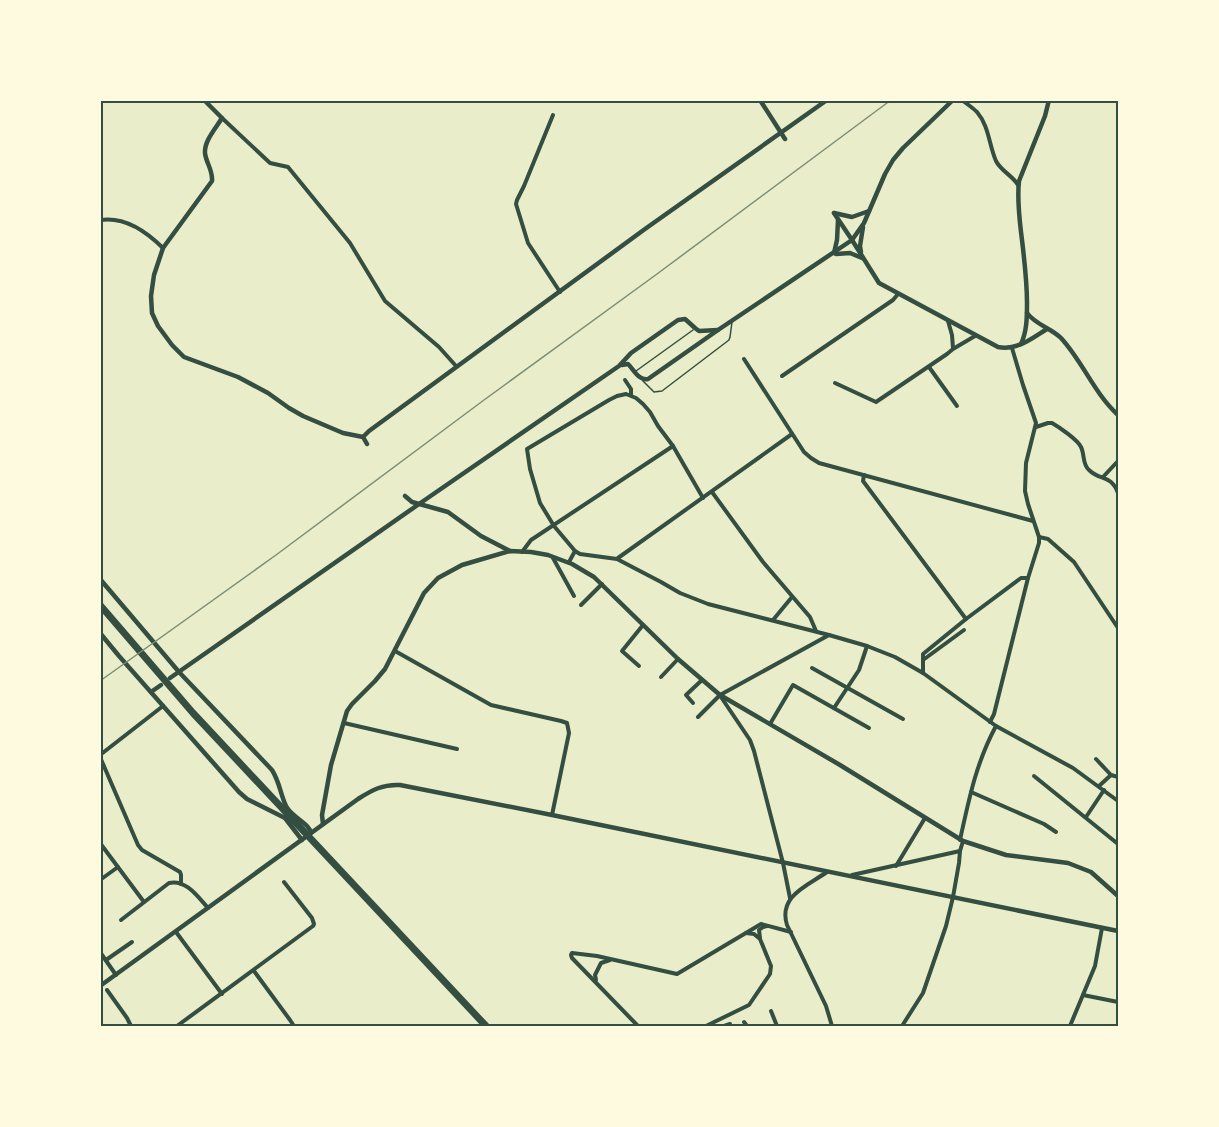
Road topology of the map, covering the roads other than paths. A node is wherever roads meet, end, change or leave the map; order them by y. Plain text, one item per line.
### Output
1 (204, 100) edge
2 (760, 100) edge
3 (827, 100) edge
4 (953, 100) edge
5 (962, 100) edge
6 (1049, 100) edge
7 (553, 115) dead end
8 (222, 118) junction
9 (782, 134) junction
10 (785, 139) dead end
11 (1018, 186) junction
12 (869, 211) junction
13 (100, 220) edge
14 (838, 220) junction
15 (864, 223) junction
16 (645, 229) junction
17 (650, 236) dead end
18 (852, 240) junction
19 (163, 248) junction
20 (832, 254) junction
21 (863, 257) junction
22 (560, 292) junction
23 (898, 294) junction
24 (1027, 313) junction
25 (732, 320) junction
26 (948, 321) junction
27 (695, 328) junction
28 (1047, 329) junction
29 (718, 330) junction
30 (975, 336) junction
31 (1021, 345) junction
32 (1012, 348) junction
33 (953, 349) junction
34 (629, 355) junction
35 (744, 359) dead end
36 (630, 365) junction
37 (456, 366) junction
38 (619, 366) junction
39 (929, 367) junction
40 (635, 372) junction
41 (782, 376) dead end
42 (640, 378) junction
43 (625, 380) dead end
44 (835, 383) dead end
45 (631, 395) junction
46 (957, 406) dead end
47 (1119, 415) edge
48 (1036, 427) junction
49 (792, 434) junction
50 (363, 437) junction
51 (368, 444) dead end
52 (673, 446) junction
53 (1119, 461) edge
54 (864, 475) junction
55 (1103, 477) junction
56 (712, 492) junction
57 (1119, 493) edge
58 (405, 496) dead end
59 (703, 498) junction
60 (418, 504) junction
61 (1034, 521) junction
62 (554, 526) junction
63 (1039, 537) junction
64 (510, 551) junction
65 (575, 551) junction
66 (522, 552) junction
67 (553, 557) junction
68 (617, 559) junction
69 (569, 562) junction
70 (1028, 578) junction
71 (100, 579) edge
72 (603, 584) junction
73 (574, 596) dead end
74 (792, 597) junction
75 (100, 605) edge
76 (581, 605) dead end
77 (966, 619) junction
78 (772, 620) junction
79 (643, 625) junction
80 (1119, 628) edge
81 (964, 630) dead end
82 (816, 632) junction
83 (100, 633) edge
84 (829, 635) junction
85 (867, 646) junction
86 (394, 651) junction
87 (678, 659) junction
88 (923, 661) junction
89 (639, 666) dead end
90 (812, 668) dead end
91 (179, 672) junction
92 (923, 673) junction
93 (661, 676) dead end
94 (170, 678) dead end
95 (702, 680) junction
96 (160, 685) dead end
97 (847, 688) junction
98 (151, 692) junction
99 (720, 695) junction
100 (693, 703) dead end
101 (163, 706) junction
102 (834, 708) junction
103 (698, 717) dead end
104 (903, 719) dead end
105 (990, 722) junction
106 (344, 723) junction
107 (770, 724) junction
108 (996, 726) junction
109 (869, 728) dead end
110 (457, 749) dead end
111 (100, 756) edge
112 (1096, 759) dead end
113 (1111, 775) junction
114 (1034, 776) dead end
115 (1119, 777) edge
116 (1099, 786) junction
117 (1104, 790) junction
118 (971, 792) junction
119 (1119, 801) edge
120 (282, 804) junction
121 (275, 813) junction
122 (552, 815) junction
123 (1086, 817) junction
124 (925, 818) junction
125 (305, 824) junction
126 (322, 825) junction
127 (1056, 832) dead end
128 (310, 834) junction
129 (302, 840) junction
130 (961, 840) junction
131 (100, 843) edge
132 (1119, 844) edge
133 (960, 852) junction
134 (783, 862) junction
135 (896, 866) junction
136 (118, 867) junction
137 (827, 872) junction
138 (848, 876) junction
139 (100, 879) edge
140 (284, 882) dead end
141 (181, 884) junction
142 (1119, 896) edge
143 (953, 897) junction
144 (790, 898) junction
145 (144, 902) junction
146 (209, 908) junction
147 (121, 920) dead end
148 (771, 926) junction
149 (1102, 928) junction
150 (1119, 931) edge
151 (176, 932) junction
152 (791, 932) junction
153 (745, 933) junction
154 (760, 939) junction
155 (132, 942) dead end
156 (100, 952) edge
157 (597, 956) junction
158 (106, 960) junction
159 (613, 960) junction
160 (601, 963) junction
161 (254, 971) junction
162 (584, 971) junction
163 (596, 973) junction
164 (116, 975) junction
165 (598, 984) junction
166 (103, 985) edge
167 (107, 990) dead end
168 (222, 994) junction
169 (1083, 995) junction
170 (1119, 1002) edge
171 (771, 1011) dead end
172 (730, 1024) dead end
173 (131, 1026) edge
174 (177, 1026) edge
175 (294, 1026) edge
176 (486, 1026) edge
177 (638, 1026) edge
178 (706, 1026) edge
179 (724, 1026) edge
180 (777, 1026) edge
181 (832, 1026) edge
182 (902, 1026) edge
183 (1070, 1026) edge

1 - 8 street
2 - 9 street
3 - 9 street
4 - 12 street
5 - 11 street
6 - 11 street
7 - 22 street
8 - 19 street
8 - 37 street
9 - 10 street
9 - 16 street
11 - 24 street
12 - 14 street
12 - 15 street
13 - 19 street
14 - 18 street
14 - 20 street
15 - 18 street
15 - 21 street
16 - 17 street
16 - 22 street
18 - 20 street
18 - 21 street
19 - 50 street
20 - 21 street
20 - 25 street
21 - 23 street
22 - 37 street
23 - 26 street
23 - 41 street
24 - 28 street
24 - 31 street
25 - 29 street
25 - 42 lane
26 - 30 street
26 - 33 street
27 - 29 street
27 - 34 street
27 - 40 lane
28 - 31 street
28 - 47 street
29 - 42 street
30 - 32 street
30 - 33 street
31 - 32 street
32 - 48 street
33 - 39 street
34 - 36 street
34 - 38 street
35 - 49 street
36 - 38 street
36 - 40 street
37 - 50 street
38 - 60 street
39 - 44 street
39 - 46 street
40 - 42 street
43 - 45 street
45 - 52 street
45 - 62 street
48 - 55 street
48 - 61 street
49 - 54 street
49 - 56 street
50 - 51 street
52 - 59 street
52 - 62 street
53 - 55 street
54 - 61 street
54 - 77 street
55 - 57 street
56 - 59 street
56 - 74 street
58 - 60 street
59 - 68 street
60 - 64 street
60 - 91 street
61 - 63 street
62 - 65 street
62 - 66 street
63 - 70 street
63 - 80 street
64 - 66 street
64 - 86 street
65 - 68 street
65 - 69 street
66 - 67 street
67 - 69 street
67 - 73 street
68 - 78 street
69 - 72 street
70 - 77 street
70 - 105 street
71 - 91 street
72 - 76 street
72 - 79 street
74 - 78 street
74 - 82 street
75 - 120 highway
77 - 88 street
78 - 82 street
79 - 87 street
79 - 89 street
81 - 88 street
82 - 84 street
83 - 98 street
84 - 85 street
84 - 99 street
85 - 92 street
85 - 97 street
86 - 106 street
86 - 122 street
87 - 93 street
87 - 95 street
88 - 92 street
90 - 97 street
91 - 94 street
91 - 120 street
92 - 105 street
95 - 99 street
95 - 100 street
96 - 98 street
97 - 102 street
97 - 104 street
98 - 101 street
99 - 103 street
99 - 107 street
99 - 134 street
101 - 111 street
101 - 121 street
102 - 107 street
102 - 109 street
105 - 108 street
106 - 110 street
106 - 126 street
107 - 124 street
108 - 116 street
108 - 118 street
111 - 141 street
112 - 113 street
113 - 115 street
113 - 116 street
114 - 123 street
116 - 117 street
117 - 119 street
117 - 123 street
118 - 127 street
118 - 130 street
120 - 121 street
120 - 125 street
120 - 176 highway
121 - 129 street
122 - 126 street
122 - 134 street
123 - 132 street
124 - 130 street
124 - 135 street
125 - 126 street
125 - 128 street
126 - 128 street
128 - 129 street
129 - 146 street
130 - 133 street
130 - 142 street
131 - 136 street
133 - 135 street
133 - 143 street
134 - 137 street
134 - 144 street
135 - 138 street
136 - 139 street
136 - 145 street
137 - 138 street
137 - 144 street
138 - 143 street
140 - 161 street
141 - 145 street
141 - 146 street
143 - 149 street
143 - 182 street
144 - 152 street
145 - 147 street
146 - 151 street
148 - 152 street
148 - 153 street
148 - 154 street
149 - 150 street
149 - 169 street
151 - 164 street
151 - 168 street
152 - 181 street
153 - 154 street
153 - 159 street
154 - 178 street
155 - 158 street
156 - 158 street
157 - 159 street
157 - 160 street
157 - 162 street
158 - 164 street
159 - 160 street
160 - 163 street
161 - 168 street
161 - 175 street
162 - 163 street
162 - 165 street
163 - 165 street
164 - 166 street
165 - 177 street
167 - 173 street
168 - 174 street
169 - 170 street
169 - 183 street
171 - 180 street
172 - 179 street

